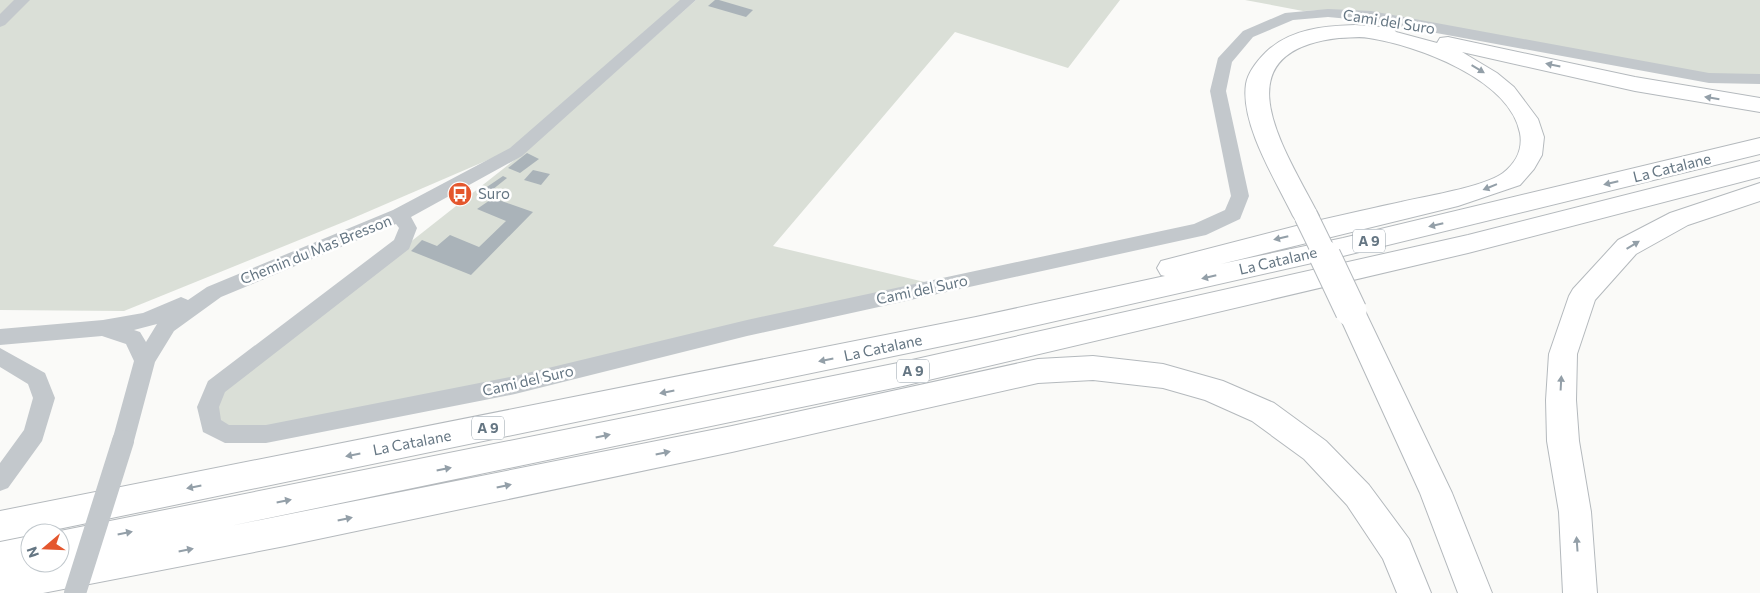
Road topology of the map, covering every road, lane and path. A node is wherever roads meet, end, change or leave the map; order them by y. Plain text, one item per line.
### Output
1 (23, 0) edge
2 (689, 0) edge
3 (0, 22) edge
4 (1367, 31) junction
5 (1760, 79) edge
6 (1760, 105) edge
7 (1760, 146) edge
8 (1760, 169) edge
9 (1760, 192) edge
10 (400, 215) junction
11 (214, 292) junction
12 (103, 328) junction
13 (976, 328) junction
14 (0, 337) edge
15 (0, 356) edge
16 (145, 361) junction
17 (0, 481) edge
18 (0, 526) edge
19 (70, 544) edge
20 (20, 554) edge
21 (0, 558) edge
22 (0, 585) edge
23 (74, 593) edge
24 (1414, 593) edge
25 (1475, 593) edge
26 (1580, 593) edge

1 - 3 street
2 - 10 street, Chemin du Mas Bresson
6 -> 4 highway
4 -> 13 highway
4 - 25 highway, bridge
5 - 10 street, Cami del Suro
7 -> 13 highway, La Catalane / A 9
19 -> 8 highway, La Catalane / A 9
26 -> 9 highway
10 - 11 street, Chemin du Mas Bresson
11 - 12 street
11 - 16 street, Chemin du Mas Bresson
12 - 14 street
12 - 16 street
13 -> 18 highway, La Catalane / A 9
15 - 17 street
16 - 23 street, Chemin du Mas Bresson, bridge
20 - 21 highway
22 -> 24 highway

